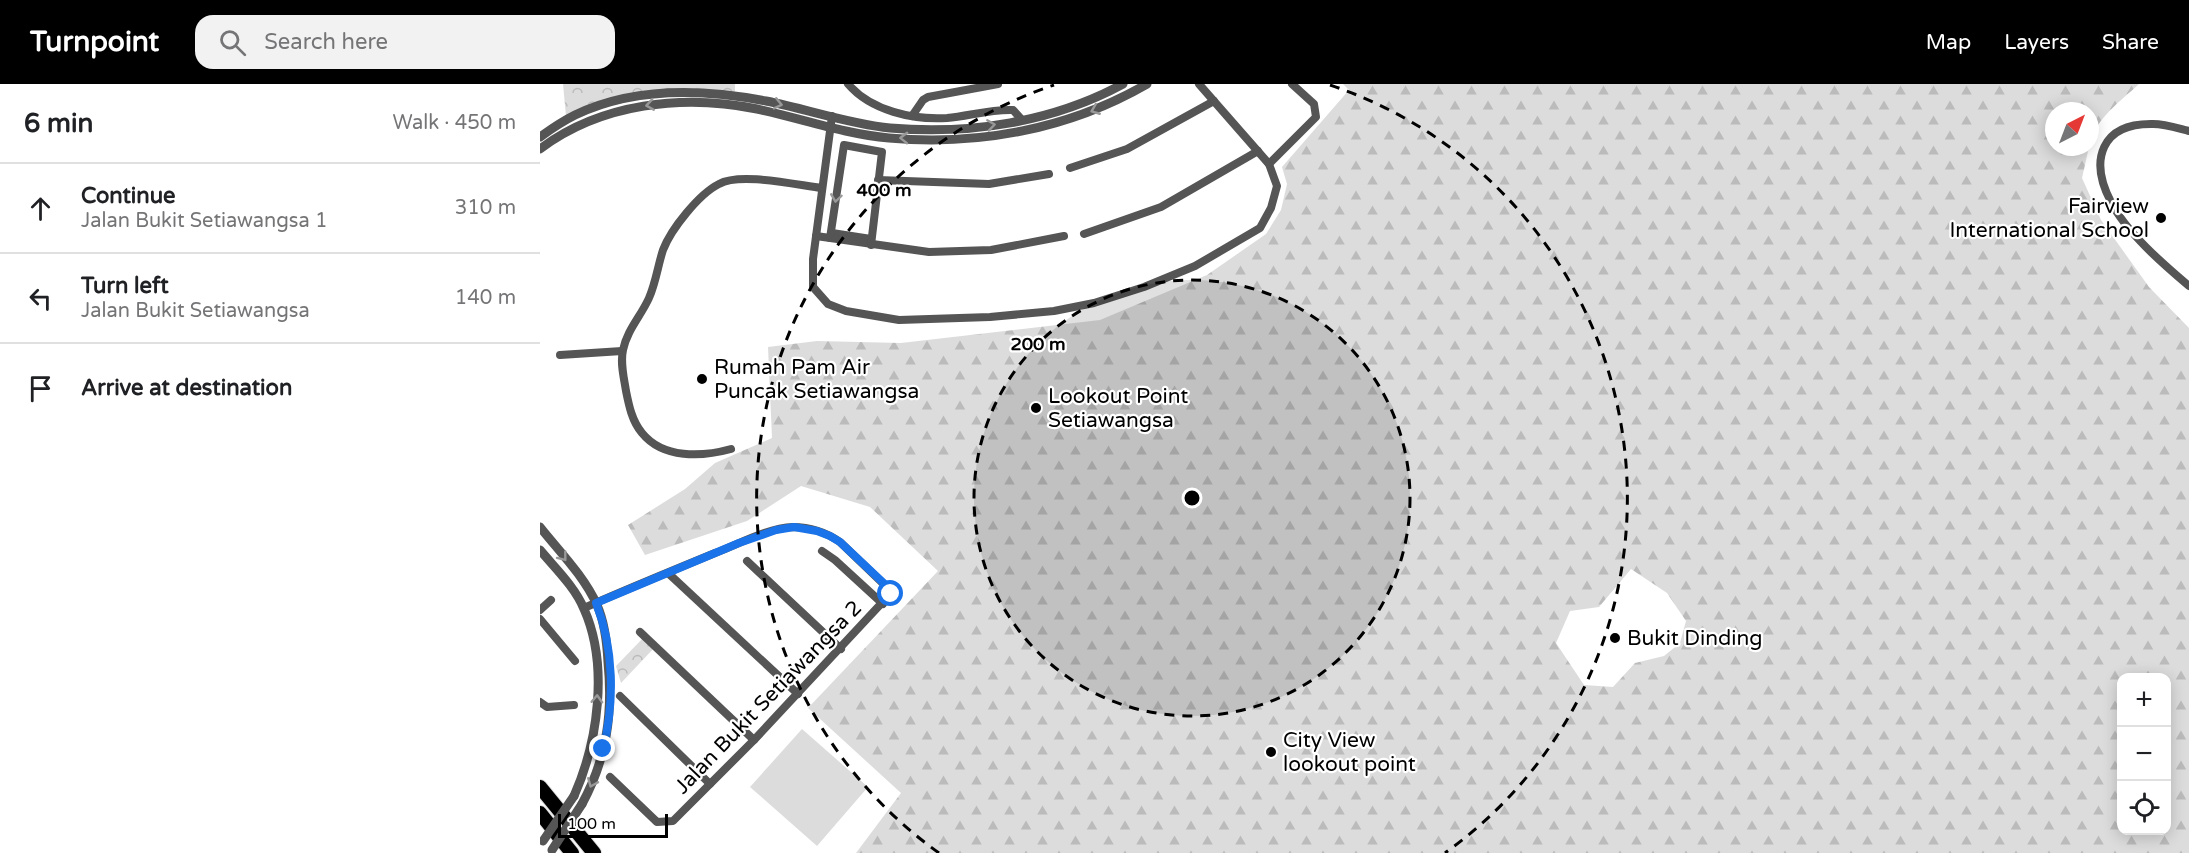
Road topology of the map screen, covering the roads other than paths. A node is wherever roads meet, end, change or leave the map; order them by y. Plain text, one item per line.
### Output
1 (848, 84) edge
2 (998, 84) edge
3 (1123, 84) edge
4 (1147, 84) edge
5 (1199, 84) edge
6 (1292, 84) edge
7 (1214, 101) junction
8 (832, 116) junction
9 (912, 116) junction
10 (1022, 120) junction
11 (830, 127) junction
12 (2189, 130) edge
13 (540, 137) edge
14 (540, 149) edge
15 (1258, 151) junction
16 (1269, 164) junction
17 (1070, 168) dead end
18 (1050, 174) dead end
19 (878, 180) junction
20 (822, 188) junction
21 (1084, 234) dead end
22 (831, 235) junction
23 (816, 236) junction
24 (1064, 236) dead end
25 (871, 242) junction
26 (2189, 286) edge
27 (622, 351) junction
28 (560, 355) dead end
29 (731, 449) dead end
30 (540, 527) edge
31 (540, 550) edge
32 (822, 551) dead end
33 (747, 561) dead end
34 (668, 573) junction
35 (551, 600) dead end
36 (596, 603) junction
37 (883, 604) junction
38 (584, 608) junction
39 (540, 610) edge
40 (540, 619) edge
41 (640, 632) dead end
42 (841, 649) junction
43 (574, 661) dead end
44 (798, 694) junction
45 (620, 696) dead end
46 (540, 702) edge
47 (574, 705) dead end
48 (754, 740) junction
49 (610, 777) dead end
50 (710, 784) junction
51 (540, 787) edge
52 (540, 813) edge
53 (542, 842) edge
54 (550, 851) edge
55 (572, 853) edge
56 (594, 853) edge

1 - 9 street
2 - 9 street
3 - 10 street
4 -> 11 street
5 - 7 street
6 - 16 street
7 - 15 street
7 - 17 street
8 -> 10 street
8 - 11 street
13 -> 8 street
9 - 10 street
11 -> 14 street
11 - 20 street
12 - 26 street
15 - 16 street
15 - 21 street
16 - 23 street
18 - 19 street
19 -> 22 street
19 - 25 street
20 - 23 street
20 - 27 street
22 - 23 street
22 - 25 street
24 - 25 street
27 - 28 street
27 - 29 street
30 -> 36 street
31 - 38 street
32 - 37 street
33 - 42 street
34 - 36 street
34 - 37 street, Jalan Bukit Setiawangsa 2
34 - 44 street
35 - 39 street
36 - 38 street
36 -> 54 street, bridge
37 - 42 street, Jalan Bukit Setiawangsa 2
53 -> 38 street, bridge
40 - 43 street
41 - 48 street
42 - 44 street, Jalan Bukit Setiawangsa 2
44 - 48 street, Jalan Bukit Setiawangsa 2
45 - 50 street
46 - 47 street
48 - 50 street, Jalan Bukit Setiawangsa 2
49 - 50 street, Jalan Bukit Setiawangsa 2
51 - 56 highway
52 - 55 highway

